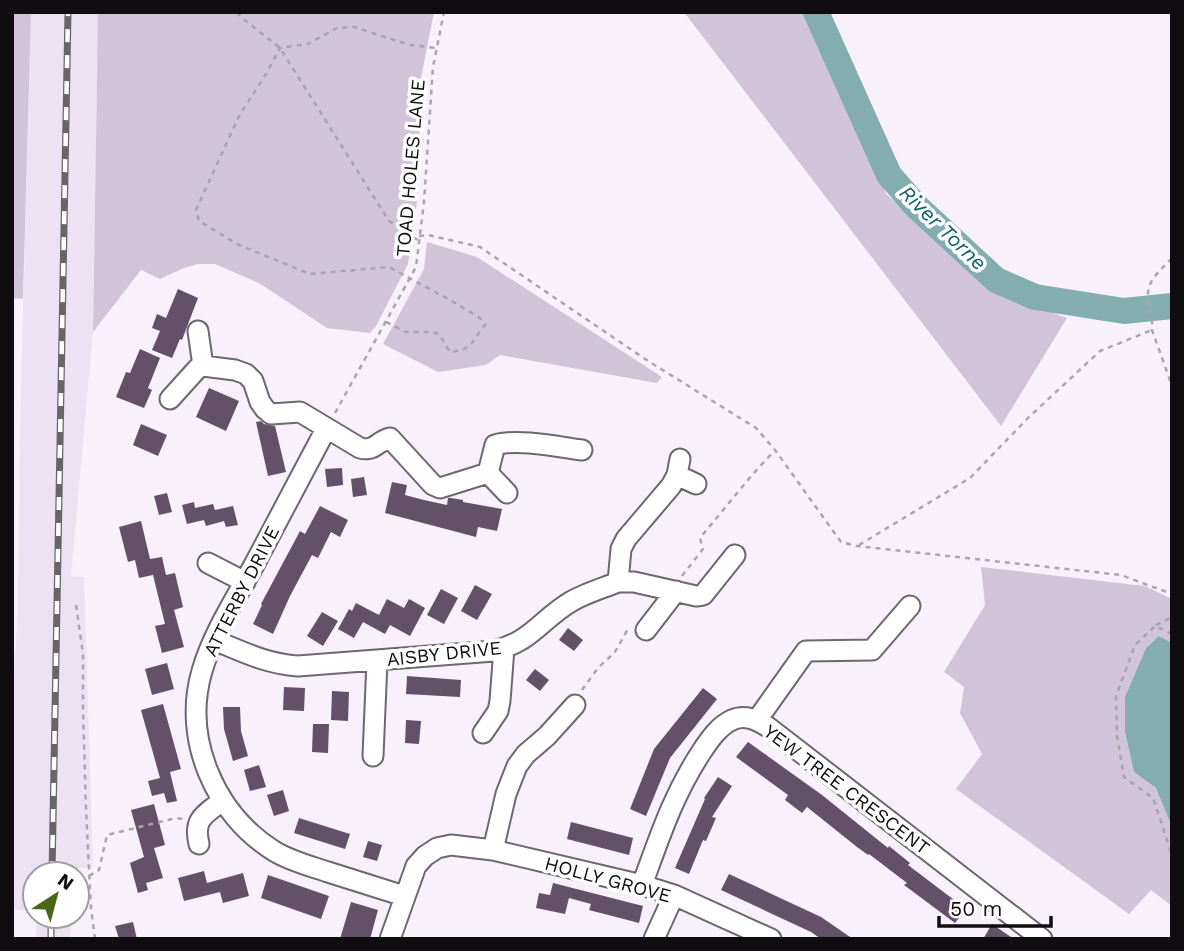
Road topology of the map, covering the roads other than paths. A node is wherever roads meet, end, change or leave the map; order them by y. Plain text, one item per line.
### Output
1 (198, 331) dead end
2 (204, 366) junction
3 (170, 399) dead end
4 (326, 429) junction
5 (582, 450) dead end
6 (488, 473) junction
7 (696, 484) dead end
8 (507, 493) dead end
9 (735, 555) dead end
10 (208, 563) dead end
11 (245, 582) junction
12 (618, 582) junction
13 (673, 591) junction
14 (910, 606) dead end
15 (638, 628) road end
16 (214, 640) junction
17 (503, 648) junction
18 (377, 661) junction
19 (575, 705) road end
20 (757, 720) junction
21 (483, 733) dead end
22 (373, 756) dead end
23 (222, 801) junction
24 (199, 844) dead end
25 (486, 849) junction
26 (642, 884) junction
27 (674, 895) junction
28 (404, 896) junction
29 (1036, 937) edge
30 (390, 939) edge
31 (654, 939) edge
32 (771, 939) edge

1 - 2 street
2 - 3 street
2 - 4 street
4 - 6 street
4 - 11 street, ATTERBY DRIVE
5 - 6 street
6 - 8 street
7 - 12 street
9 - 13 street
10 - 11 street
11 - 16 street, ATTERBY DRIVE
12 - 13 street
12 - 17 street, AISBY DRIVE
13 - 15 street
14 - 20 street
16 - 18 street, AISBY DRIVE
16 - 23 street, ATTERBY DRIVE
17 - 18 street, AISBY DRIVE
17 - 21 street
18 - 22 street
19 - 25 street
20 - 26 street, YEW TREE CRESCENT
20 - 29 street, YEW TREE CRESCENT
23 - 24 street
23 - 28 street, ATTERBY DRIVE
25 - 26 street, HOLLY GROVE
25 - 28 street, HOLLY GROVE
26 - 27 street, HOLLY GROVE
27 - 31 street
27 - 32 street, HOLLY GROVE
28 - 30 street, HOLLY GROVE

